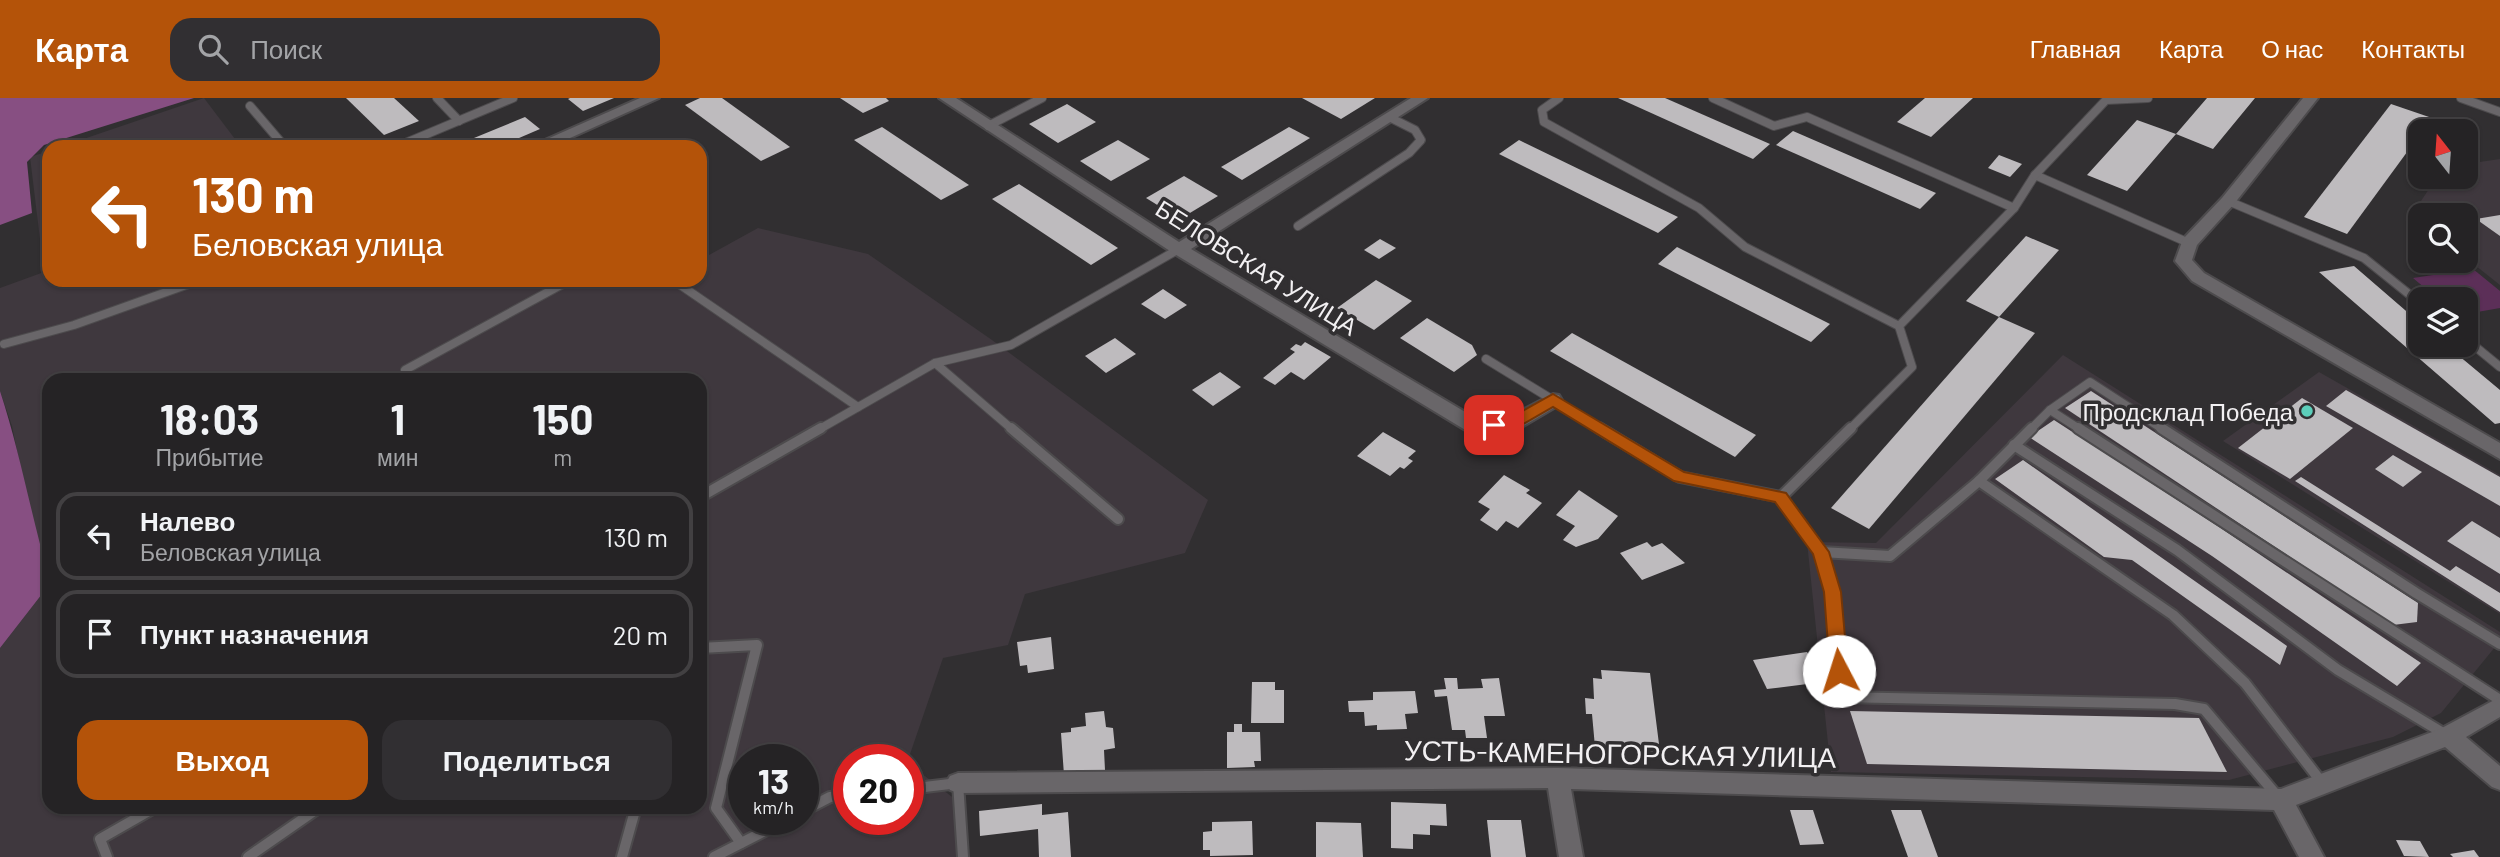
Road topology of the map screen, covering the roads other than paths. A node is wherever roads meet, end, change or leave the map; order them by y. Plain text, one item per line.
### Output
1 (437, 98) edge
2 (513, 98) edge
3 (652, 98) edge
4 (946, 98) edge
5 (1042, 98) edge
6 (1422, 98) edge
7 (1559, 98) edge
8 (1713, 98) edge
9 (2148, 98) edge
10 (2311, 98) edge
11 (2461, 98) edge
12 (250, 106) dead end
13 (2500, 112) edge
14 (1391, 118) junction
15 (459, 121) junction
16 (988, 126) junction
17 (279, 140) edge
18 (413, 140) edge
19 (553, 140) edge
20 (2035, 175) junction
21 (2228, 201) junction
22 (2014, 208) junction
23 (1298, 226) dead end
24 (2189, 243) junction
25 (1179, 248) junction
26 (180, 287) edge
27 (557, 287) edge
28 (683, 287) edge
29 (2408, 293) edge
30 (1899, 326) junction
31 (4, 344) dead end
32 (2478, 348) edge
33 (1486, 359) dead end
34 (935, 363) junction
35 (2499, 365) edge
36 (408, 373) edge
37 (1553, 400) junction
38 (858, 407) junction
39 (2050, 410) junction
40 (2014, 445) junction
41 (2498, 450) edge
42 (1979, 481) junction
43 (707, 493) edge
44 (1781, 497) junction
45 (1118, 519) dead end
46 (1821, 552) junction
47 (2500, 644) edge
48 (707, 648) edge
49 (2500, 700) edge
50 (2500, 706) edge
51 (2448, 736) junction
52 (1558, 778) junction
53 (2500, 780) edge
54 (958, 783) junction
55 (2323, 784) junction
56 (924, 787) edge
57 (2281, 800) junction
58 (144, 814) edge
59 (310, 814) edge
60 (634, 814) edge
61 (757, 835) edge
62 (741, 843) junction
63 (107, 857) edge
64 (248, 857) edge
65 (622, 857) edge
66 (714, 857) edge
67 (964, 857) edge
68 (1571, 857) edge
69 (2312, 857) edge

1 - 15 lane
2 - 15 lane
3 - 19 street
4 - 16 street, БЕЛОВСКАЯ УЛИЦА
5 - 16 lane
6 - 14 street
7 - 30 lane
8 - 22 lane
9 - 20 lane
10 - 21 street
11 - 13 lane
12 - 17 lane
14 - 23 lane
14 - 25 street
15 - 18 lane
16 - 25 street, БЕЛОВСКАЯ УЛИЦА
20 - 22 lane
20 - 24 lane
21 - 24 street
21 - 29 lane
22 - 30 lane
24 - 41 street
25 - 34 lane
25 - 37 street, БЕЛОВСКАЯ УЛИЦА
26 - 31 lane
27 - 36 lane
28 - 38 lane
30 - 44 lane
32 - 35 lane
33 - 37 lane
34 - 38 lane
34 - 45 lane
37 - 44 lane
38 - 43 lane
39 - 40 lane
39 - 47 lane
39 - 49 lane
40 - 42 lane
40 - 51 lane
42 - 46 lane
42 - 55 lane
44 - 46 lane
46 - 57 lane
48 - 62 lane
50 - 51 street
51 - 53 street
51 - 55 street
52 - 54 street, УСТЬ-КАМЕНОГОРСКАЯ УЛИЦА
52 - 57 street, УСТЬ-КАМЕНОГОРСКАЯ УЛИЦА
52 - 68 street
54 - 56 lane
54 - 67 lane
55 - 57 street
57 - 69 street
58 - 63 lane
59 - 64 lane
60 - 65 lane
61 - 62 lane
62 - 66 lane

